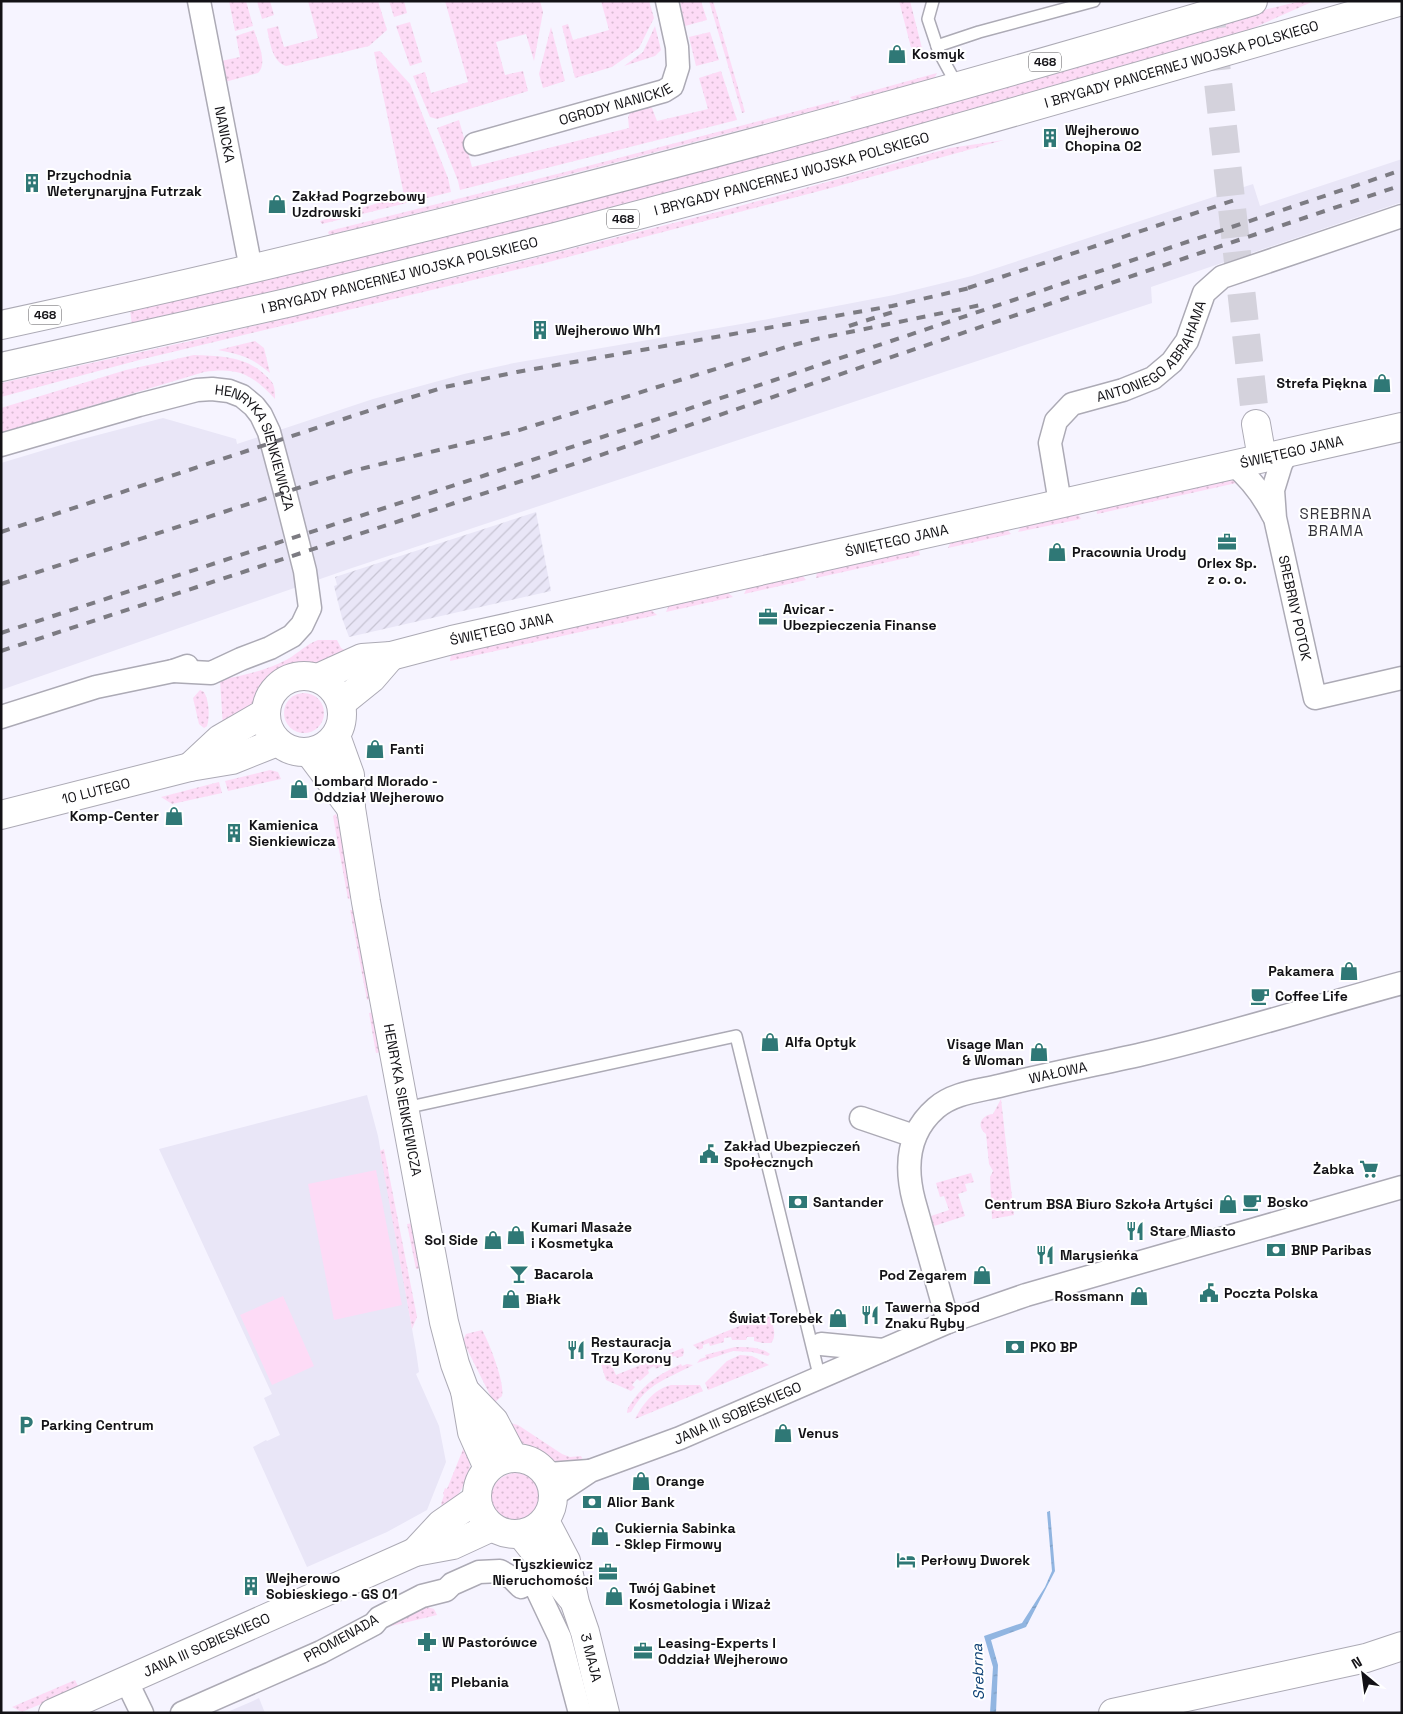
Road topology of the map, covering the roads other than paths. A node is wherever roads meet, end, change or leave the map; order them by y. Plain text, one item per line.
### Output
1 (199, 1) edge
2 (667, 1) edge
3 (933, 1) edge
4 (1094, 1) edge
5 (1253, 1) edge
6 (1402, 1) edge
7 (938, 49) junction
8 (958, 87) junction
9 (475, 144) dead end
10 (1402, 216) edge
11 (251, 269) junction
12 (1, 325) edge
13 (1, 367) edge
14 (1256, 424) tunnel mouth
15 (1402, 426) edge
16 (1, 445) edge
17 (1274, 455) junction
18 (1233, 464) junction
19 (1060, 503) junction
20 (1275, 518) junction
21 (392, 656) junction
22 (318, 678) junction
23 (1402, 678) edge
24 (341, 703) junction
25 (265, 712) junction
26 (1, 718) edge
27 (336, 736) junction
28 (277, 742) junction
29 (309, 752) junction
30 (190, 767) junction
31 (350, 808) junction
32 (1, 815) edge
33 (1402, 983) edge
34 (405, 1108) junction
35 (860, 1118) dead end
36 (914, 1136) junction
37 (1402, 1187) edge
38 (948, 1322) junction
39 (821, 1344) dead end
40 (884, 1350) junction
41 (820, 1379) junction
42 (465, 1391) junction
43 (513, 1457) junction
44 (488, 1468) junction
45 (551, 1485) junction
46 (477, 1499) junction
47 (492, 1527) junction
48 (533, 1528) junction
49 (415, 1552) junction
50 (1402, 1646) edge
51 (126, 1680) junction
52 (53, 1713) edge
53 (142, 1713) edge
54 (182, 1713) edge
55 (580, 1713) edge
56 (606, 1713) edge
57 (1113, 1713) edge

1 - 11 street, NANICKA
2 - 9 street, OGRODY NANICKIE
3 - 7 lane
4 - 7 lane
5 - 8 street, 468
6 - 13 street, I BRYGADY PANCERNEJ WOJSKA POLSKIEGO / 468
7 - 8 lane
8 - 11 street, 468
10 - 19 street, ANTONIEGO ABRAHAMA
11 - 12 street, 468
14 - 17 street
15 - 17 street, ŚWIĘTEGO JANA
16 - 26 street, HENRYKA SIENKIEWICZA
17 - 18 street, ŚWIĘTEGO JANA
17 - 20 street, SREBRNY POTOK
18 - 19 street, ŚWIĘTEGO JANA
18 - 20 street, SREBRNY POTOK
19 - 21 street, ŚWIĘTEGO JANA
20 - 23 street, SREBRNY POTOK
21 - 22 street, ŚWIĘTEGO JANA
21 - 24 street
22 - 24 street
22 - 25 street
24 - 27 street
25 - 28 street
25 - 30 street, 10 LUTEGO
27 - 29 street
27 - 31 street, HENRYKA SIENKIEWICZA
28 - 29 street
28 - 30 street, 10 LUTEGO
29 - 31 street, HENRYKA SIENKIEWICZA
30 - 32 street, 10 LUTEGO
31 - 34 street, HENRYKA SIENKIEWICZA
33 - 36 street, WAŁOWA
34 - 41 lane
34 - 42 street, HENRYKA SIENKIEWICZA
35 - 36 street
36 - 38 street, WAŁOWA
37 - 38 street, JANA III SOBIESKIEGO
38 - 40 street, JANA III SOBIESKIEGO
39 - 40 street, JANA III SOBIESKIEGO
40 - 41 street, JANA III SOBIESKIEGO
41 - 45 street, JANA III SOBIESKIEGO
42 - 43 street, HENRYKA SIENKIEWICZA
42 - 44 street, HENRYKA SIENKIEWICZA
43 - 44 street
43 - 45 street
44 - 46 street
45 - 48 street
46 - 47 street
46 - 49 street, JANA III SOBIESKIEGO
47 - 48 street
47 - 49 street, JANA III SOBIESKIEGO
48 - 56 street, 3 MAJA
49 - 51 street, JANA III SOBIESKIEGO
50 - 57 street
51 - 52 street, JANA III SOBIESKIEGO
51 - 53 street
54 - 55 street, PROMENADA

